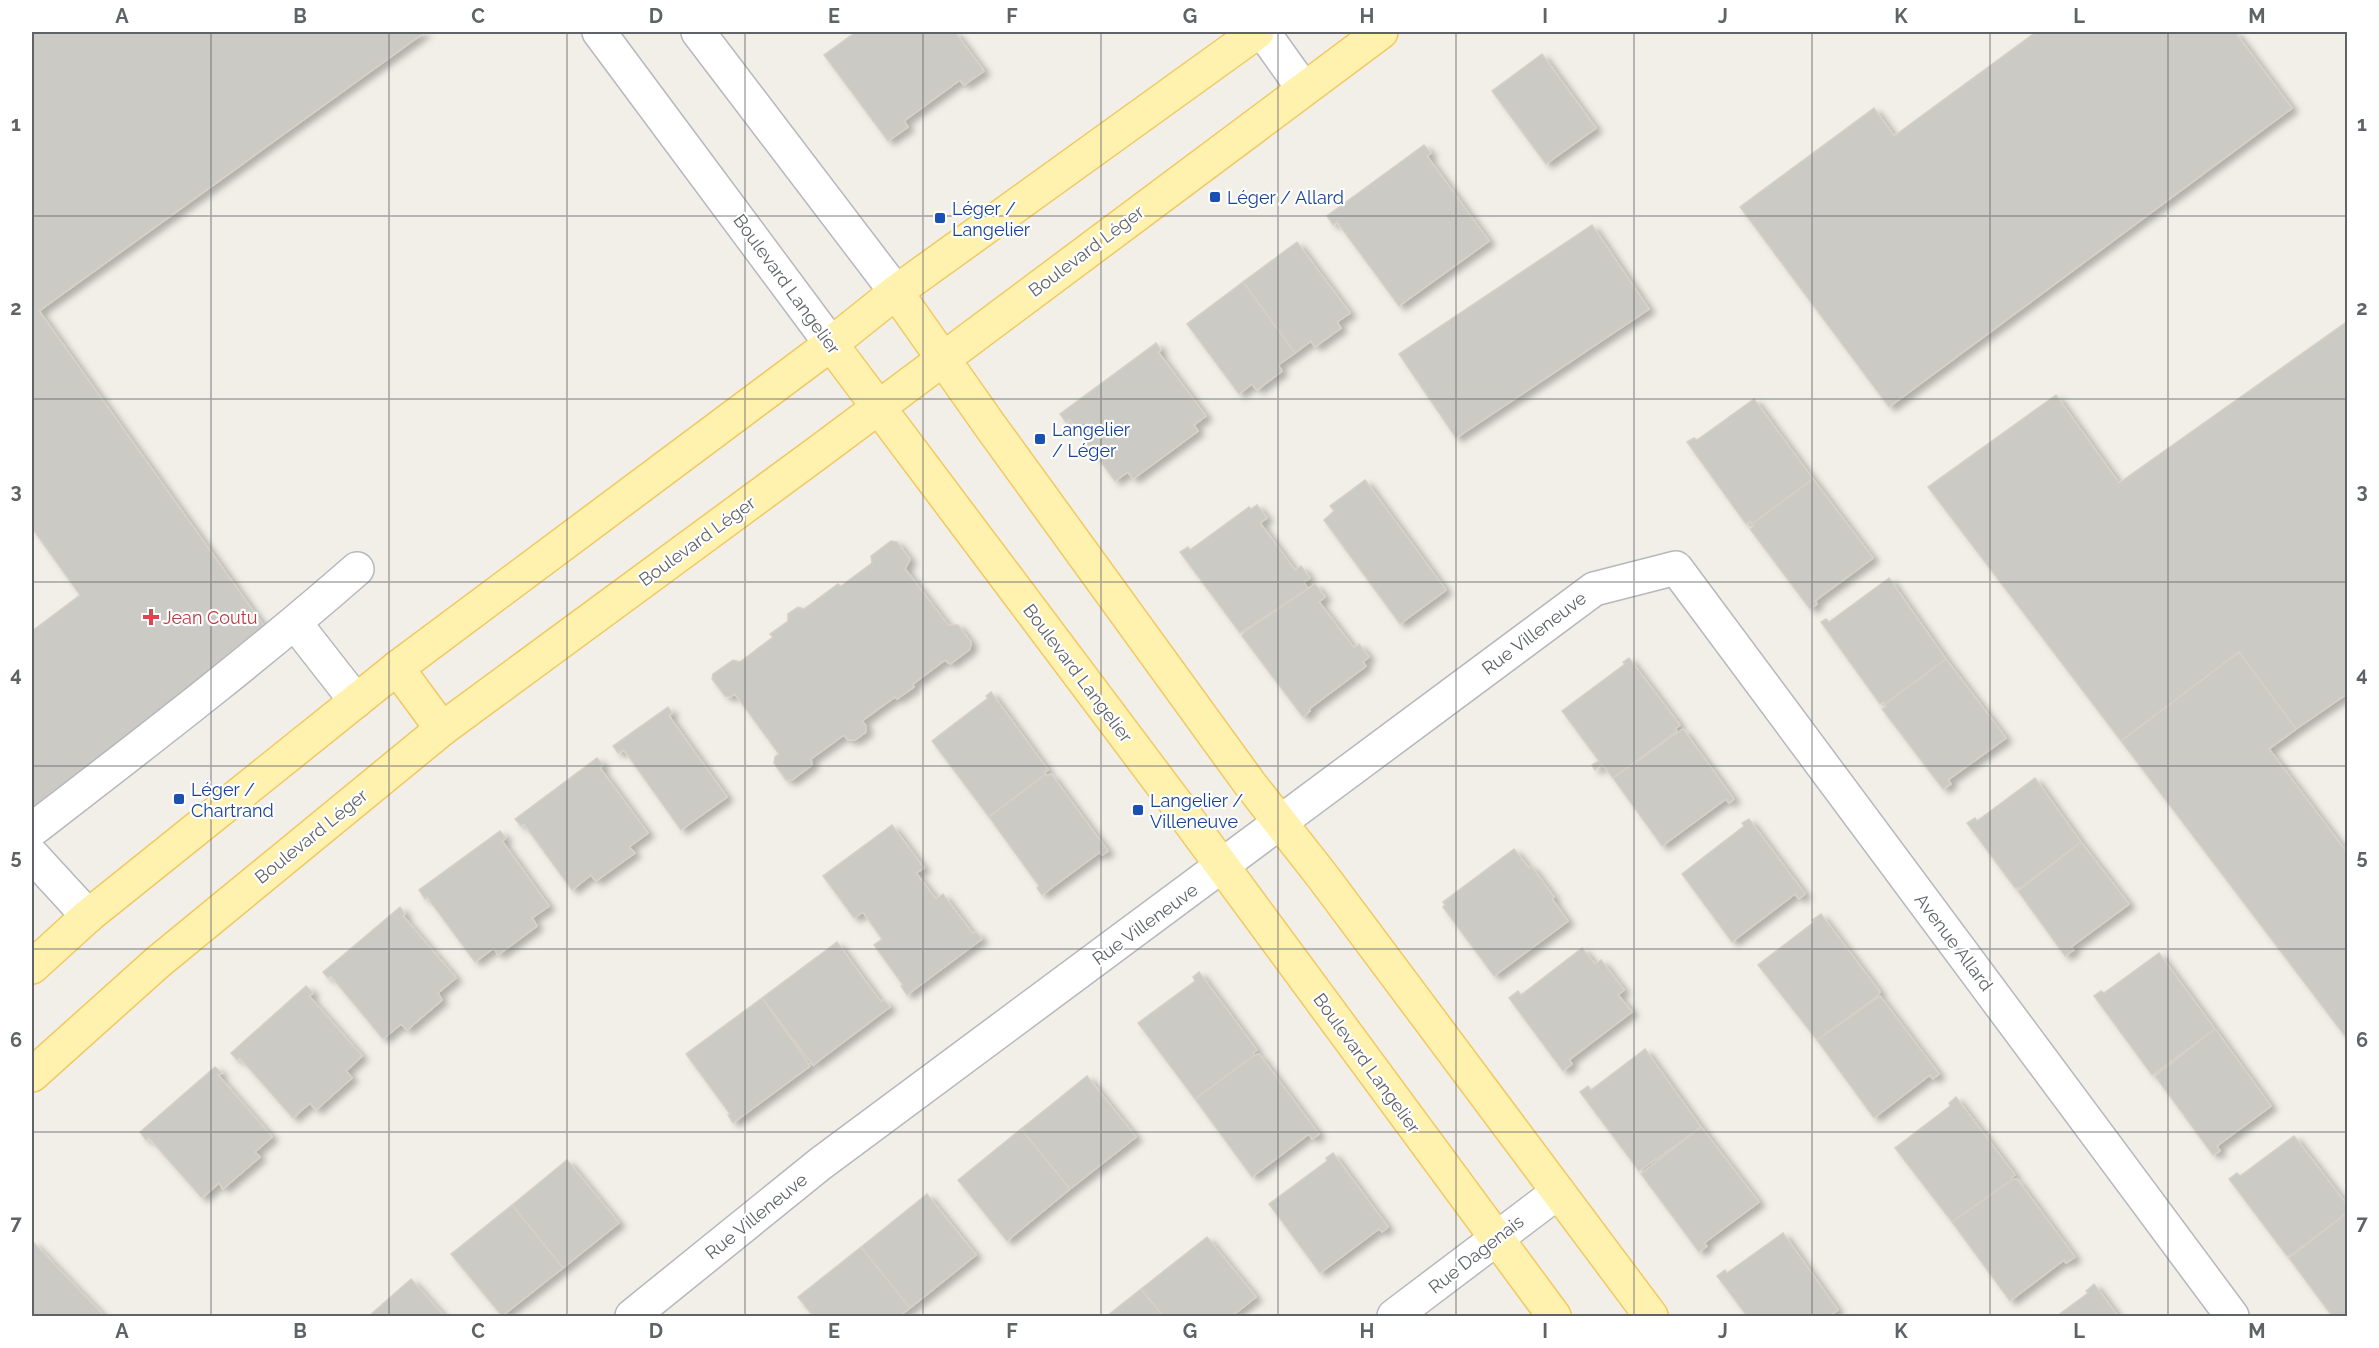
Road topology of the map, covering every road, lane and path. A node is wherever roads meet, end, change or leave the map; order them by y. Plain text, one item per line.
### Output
1 (599, 32) edge
2 (698, 32) edge
3 (1257, 32) edge
4 (1263, 32) edge
5 (1381, 32) edge
6 (1303, 88) junction
7 (896, 292) junction
8 (831, 344) junction
9 (943, 358) junction
10 (879, 406) junction
11 (1676, 568) joint
12 (357, 569) dead end
13 (295, 623) junction
14 (397, 668) junction
15 (356, 701) junction
16 (442, 729) junction
17 (1279, 823) junction
18 (32, 830) edge
19 (32, 855) edge
20 (1222, 867) junction
21 (88, 916) junction
22 (32, 967) edge
23 (32, 1075) edge
24 (1558, 1192) junction
25 (1496, 1238) junction
26 (632, 1317) edge
27 (1394, 1317) edge
28 (1554, 1317) edge
29 (1651, 1317) edge
30 (2232, 1317) edge

1 - 8 street, Boulevard Langelier
2 - 7 street
3 - 7 main road
4 - 6 street
5 - 6 main road, Boulevard Léger
6 - 9 main road, Boulevard Léger
7 - 8 main road
7 - 9 main road
8 - 10 main road, Boulevard Langelier
8 - 14 main road
9 - 10 main road, Boulevard Léger
9 - 17 main road
10 - 16 main road, Boulevard Léger
10 - 20 main road, Boulevard Langelier
11 - 17 street, Rue Villeneuve
11 - 30 street, Avenue Allard
12 - 13 street
13 - 15 street
13 - 18 street
14 - 15 main road
14 - 16 main road
15 - 21 main road
16 - 23 main road, Boulevard Léger
17 - 20 street, Rue Villeneuve
17 - 24 main road
19 - 21 street
20 - 25 main road, Boulevard Langelier
20 - 26 street, Rue Villeneuve
21 - 22 main road
24 - 25 street, Rue Dagenais
24 - 29 main road
25 - 27 street, Rue Dagenais
25 - 28 main road, Boulevard Langelier

